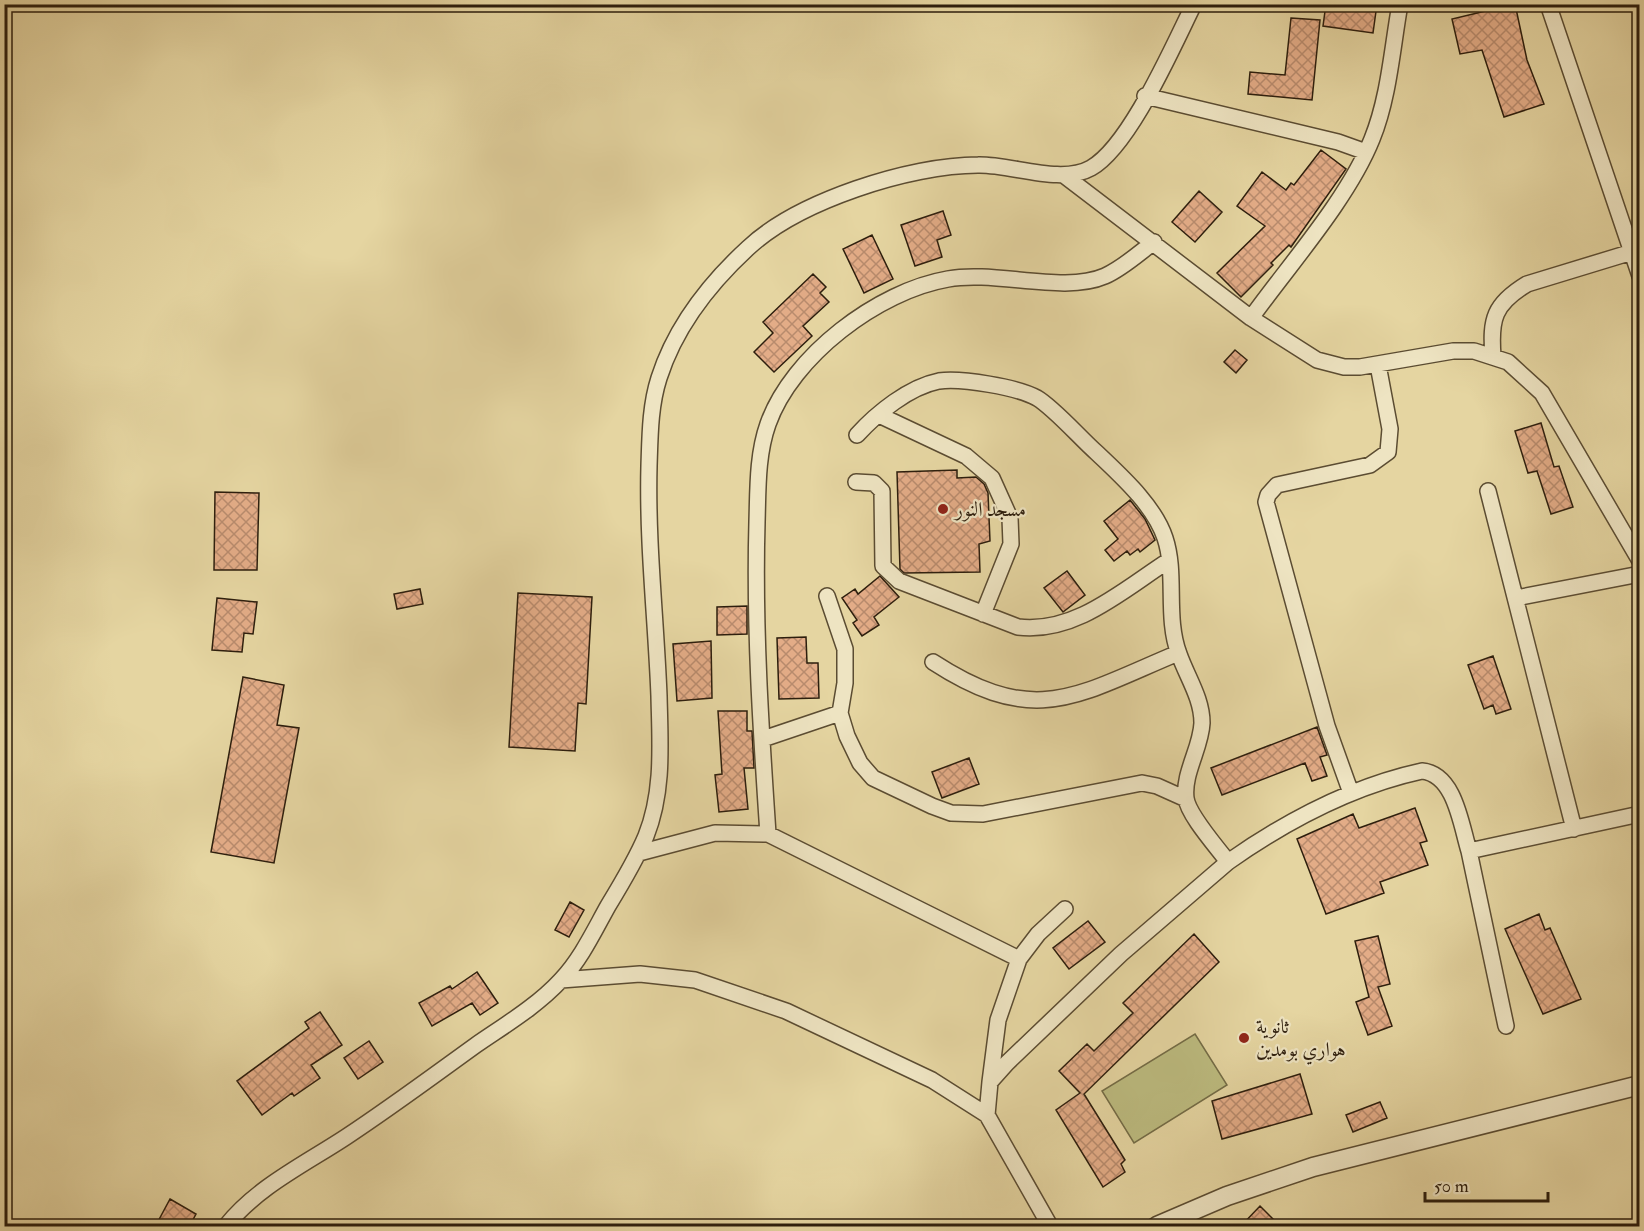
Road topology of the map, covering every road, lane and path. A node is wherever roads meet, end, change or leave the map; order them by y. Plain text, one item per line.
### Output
1 (1194, 4) edge
2 (1400, 4) edge
3 (1548, 4) edge
4 (1145, 96) junction
5 (1366, 152) junction
6 (1065, 176) junction
7 (1154, 242) junction
8 (1632, 252) junction
9 (1640, 276) edge
10 (1251, 318) junction
11 (1494, 356) junction
12 (1378, 365) junction
13 (879, 415) junction
14 (857, 435) dead end
15 (856, 482) dead end
16 (1488, 491) dead end
17 (1168, 561) junction
18 (1640, 561) edge
19 (1640, 574) edge
20 (827, 596) dead end
21 (1516, 598) junction
22 (983, 614) junction
23 (1178, 653) junction
24 (933, 662) dead end
25 (840, 712) junction
26 (763, 739) junction
27 (1351, 793) junction
28 (1186, 799) junction
29 (1640, 814) edge
30 (1574, 829) junction
31 (768, 834) junction
32 (1469, 851) junction
33 (639, 853) junction
34 (1228, 862) junction
35 (1065, 909) dead end
36 (1019, 959) junction
37 (561, 980) junction
38 (1506, 1026) dead end
39 (990, 1082) junction
40 (1640, 1085) edge
41 (987, 1115) junction
42 (226, 1227) edge
43 (1050, 1227) edge
44 (1157, 1227) edge

1 - 4 street
2 - 5 street
3 - 8 street
4 - 5 street
4 - 6 street
5 - 10 street
6 - 7 street
6 - 33 street
7 - 10 street
7 - 26 street
8 - 9 street
8 - 11 street
10 - 12 street
11 - 12 street
11 - 18 street
12 - 27 street
13 - 14 street
13 - 17 street
13 - 22 street
15 - 22 street
16 - 21 street
17 - 22 street
17 - 23 street
19 - 21 street
20 - 25 street
21 - 30 street
23 - 24 street
23 - 28 street
25 - 26 street
25 - 28 street
26 - 31 street
27 - 32 street
27 - 34 street
28 - 34 street
29 - 30 street
30 - 32 street
31 - 33 street
31 - 36 street
32 - 38 street
33 - 37 street
34 - 39 street
35 - 36 street
36 - 39 street
37 - 41 street
37 - 42 street
39 - 41 street
40 - 44 street
41 - 43 street

